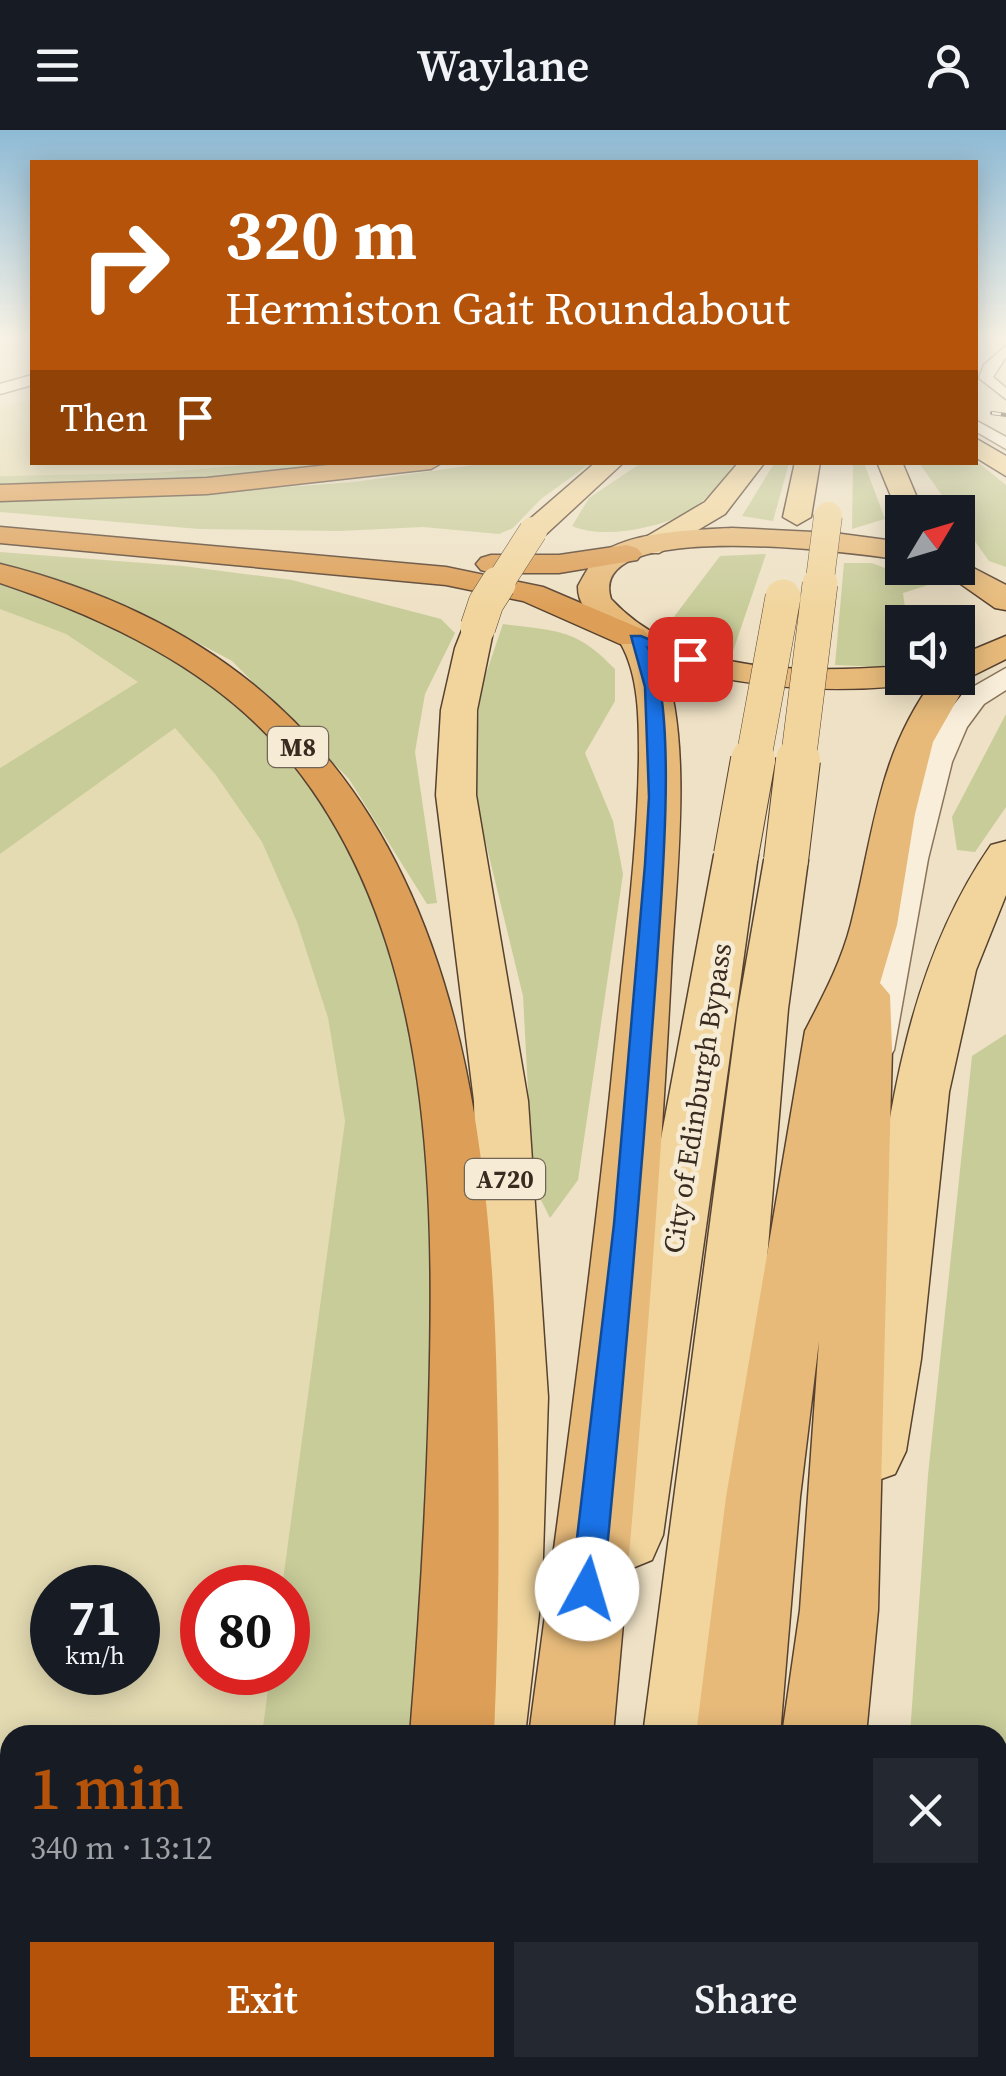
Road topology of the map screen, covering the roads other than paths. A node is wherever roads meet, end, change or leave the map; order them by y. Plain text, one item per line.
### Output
1 (982, 429) edge
2 (1006, 444) edge
3 (978, 447) edge
4 (404, 465) edge
5 (608, 465) edge
6 (751, 465) edge
7 (809, 465) edge
8 (890, 465) edge
9 (1006, 468) edge
10 (0, 493) edge
11 (903, 495) edge
12 (819, 510) junction
13 (0, 524) edge
14 (0, 535) edge
15 (885, 549) edge
16 (638, 551) junction
17 (0, 573) edge
18 (975, 577) edge
19 (975, 581) edge
20 (1006, 589) edge
21 (1006, 601) edge
22 (634, 638) junction
23 (1005, 656) edge
24 (975, 666) edge
25 (885, 677) edge
26 (940, 695) edge
27 (1006, 854) edge
28 (761, 858) junction
29 (864, 962) junction
30 (863, 1103) junction
31 (838, 1610) junction
32 (453, 1725) edge
33 (483, 1725) edge
34 (573, 1725) edge
35 (594, 1725) edge
36 (685, 1725) edge
37 (739, 1725) edge
38 (825, 1725) edge

1 - 2 street
3 - 9 main road
4 - 10 highway
5 - 33 main road, A720, bridge
6 - 16 main road
7 - 12 main road, City of Edinburgh Bypass
8 - 11 main road
12 - 28 main road, City of Edinburgh Bypass, bridge
12 - 28 main road, City of Edinburgh Bypass, bridge
13 - 16 highway
14 - 22 highway
15 - 16 highway
16 - 22 highway
17 - 32 highway, M8
18 - 20 street
19 - 21 highway
22 - 25 highway
22 - 34 highway
23 - 24 highway
23 - 30 street
26 - 29 highway
27 - 31 main road
28 - 35 main road, City of Edinburgh Bypass
28 - 36 main road, City of Edinburgh Bypass
29 - 30 highway
29 - 37 highway
30 - 31 highway
31 - 38 highway

